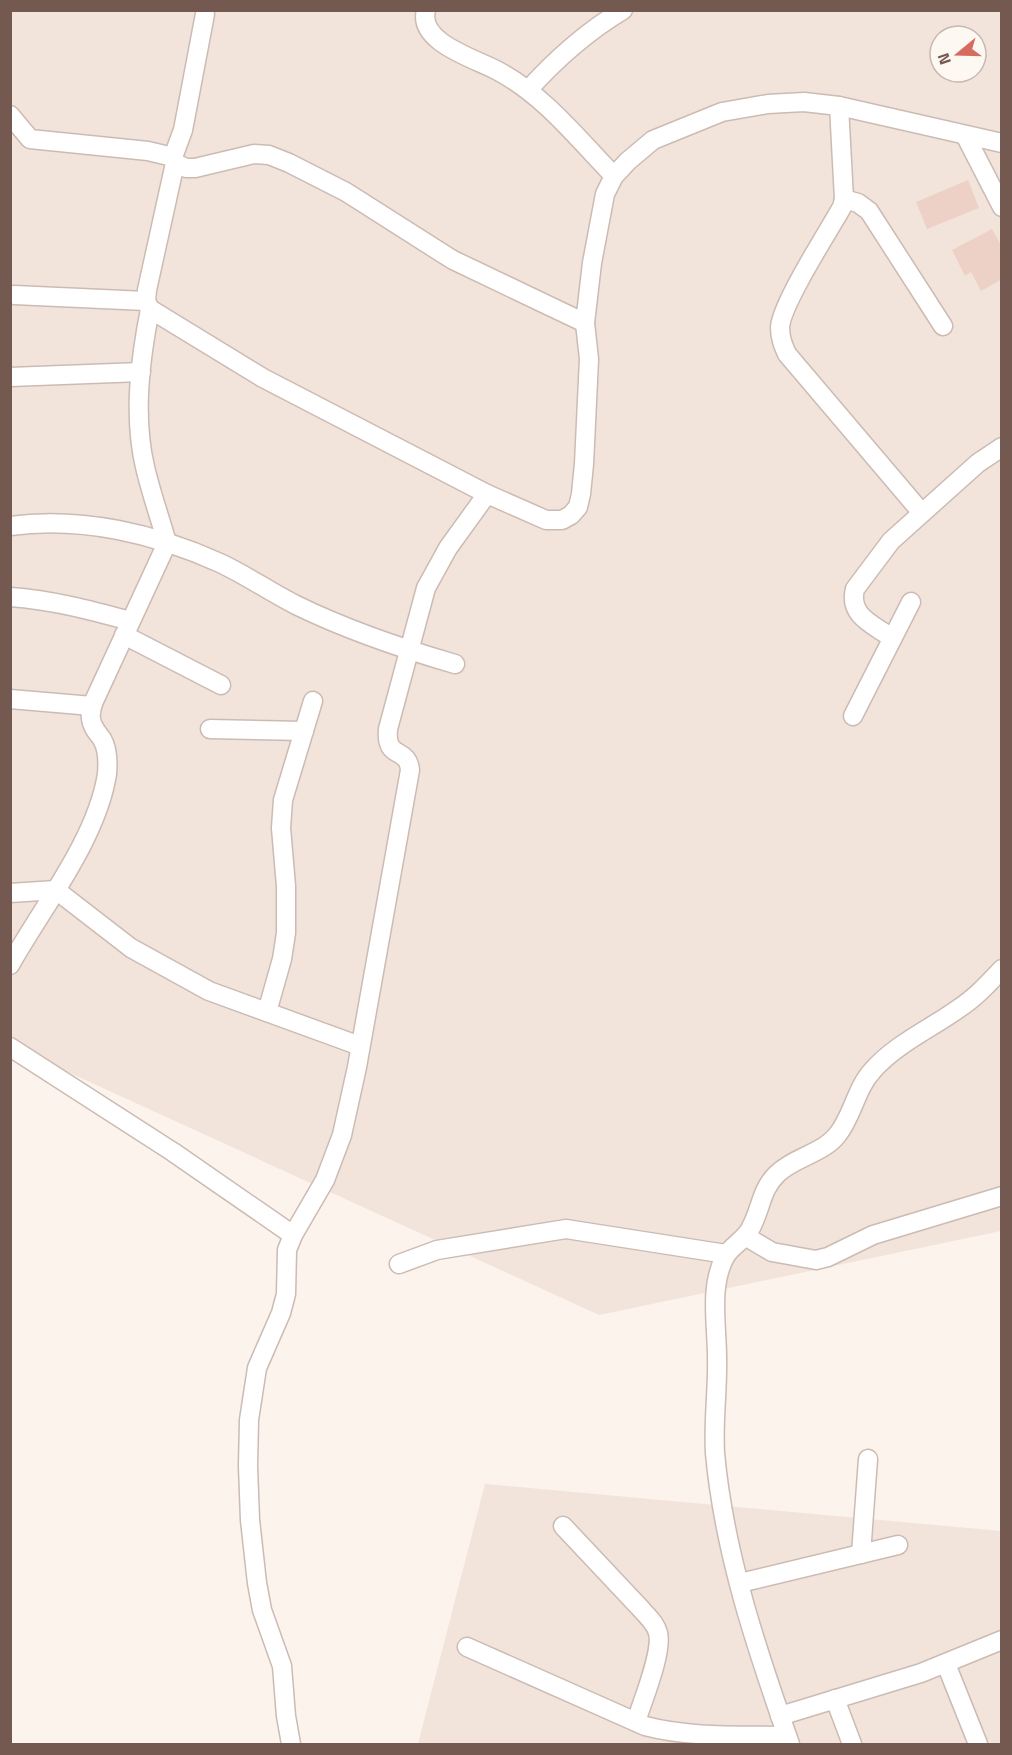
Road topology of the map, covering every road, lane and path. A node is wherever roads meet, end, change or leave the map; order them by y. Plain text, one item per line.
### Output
1 (426, 10) edge
2 (623, 10) edge
3 (205, 14) dead end
4 (528, 90) junction
5 (839, 106) junction
6 (10, 115) edge
7 (965, 135) junction
8 (1002, 143) edge
9 (174, 160) junction
10 (614, 176) junction
11 (844, 199) junction
12 (1002, 207) edge
13 (14, 295) dead end
14 (148, 305) junction
15 (585, 323) junction
16 (943, 326) dead end
17 (141, 372) junction
18 (10, 377) edge
19 (1002, 447) edge
20 (487, 494) junction
21 (922, 513) junction
22 (10, 526) edge
23 (167, 543) junction
24 (10, 597) edge
25 (911, 602) dead end
26 (127, 628) junction
27 (892, 638) junction
28 (409, 651) junction
29 (454, 664) dead end
30 (221, 685) dead end
31 (10, 699) edge
32 (313, 701) dead end
33 (92, 706) junction
34 (853, 716) dead end
35 (210, 729) dead end
36 (304, 731) junction
37 (56, 890) junction
38 (10, 893) edge
39 (10, 965) edge
40 (1002, 969) edge
41 (267, 1012) junction
42 (360, 1046) junction
43 (10, 1047) edge
44 (1002, 1196) edge
45 (293, 1235) junction
46 (745, 1236) junction
47 (726, 1254) junction
48 (399, 1264) dead end
49 (868, 1459) dead end
50 (563, 1526) dead end
51 (898, 1545) dead end
52 (861, 1554) junction
53 (740, 1583) junction
54 (1002, 1640) edge
55 (467, 1647) dead end
56 (945, 1664) junction
57 (835, 1699) junction
58 (780, 1716) junction
59 (636, 1722) junction
60 (788, 1740) edge
61 (291, 1744) edge
62 (852, 1744) edge
63 (975, 1744) edge

1 - 4 street
2 - 4 street
3 - 9 street
4 - 10 street
5 - 7 street
5 - 10 street
5 - 11 street
6 - 9 street
7 - 8 street
7 - 12 street
9 - 14 street
9 - 15 street
10 - 15 street
11 - 16 street
11 - 21 street
13 - 14 street
14 - 17 street
14 - 20 street
15 - 20 street
17 - 18 street
17 - 23 street
19 - 21 street
20 - 28 street
21 - 27 street
22 - 23 street
23 - 26 street
23 - 28 street
24 - 26 street
25 - 27 street
26 - 30 street
26 - 33 street
27 - 34 street
28 - 29 street
28 - 42 street
31 - 33 street
32 - 36 street
33 - 37 street
35 - 36 street
36 - 41 street
37 - 38 street
37 - 39 street
37 - 41 street
40 - 46 street
41 - 42 street
42 - 45 street
43 - 45 street
44 - 46 street
45 - 61 street
46 - 47 street
47 - 48 street
47 - 53 street
49 - 52 street
50 - 59 street
51 - 52 street
52 - 53 street
53 - 58 street
54 - 56 street
55 - 59 street
56 - 57 street
56 - 63 street
57 - 58 street
57 - 62 street
58 - 60 street
59 - 60 street

